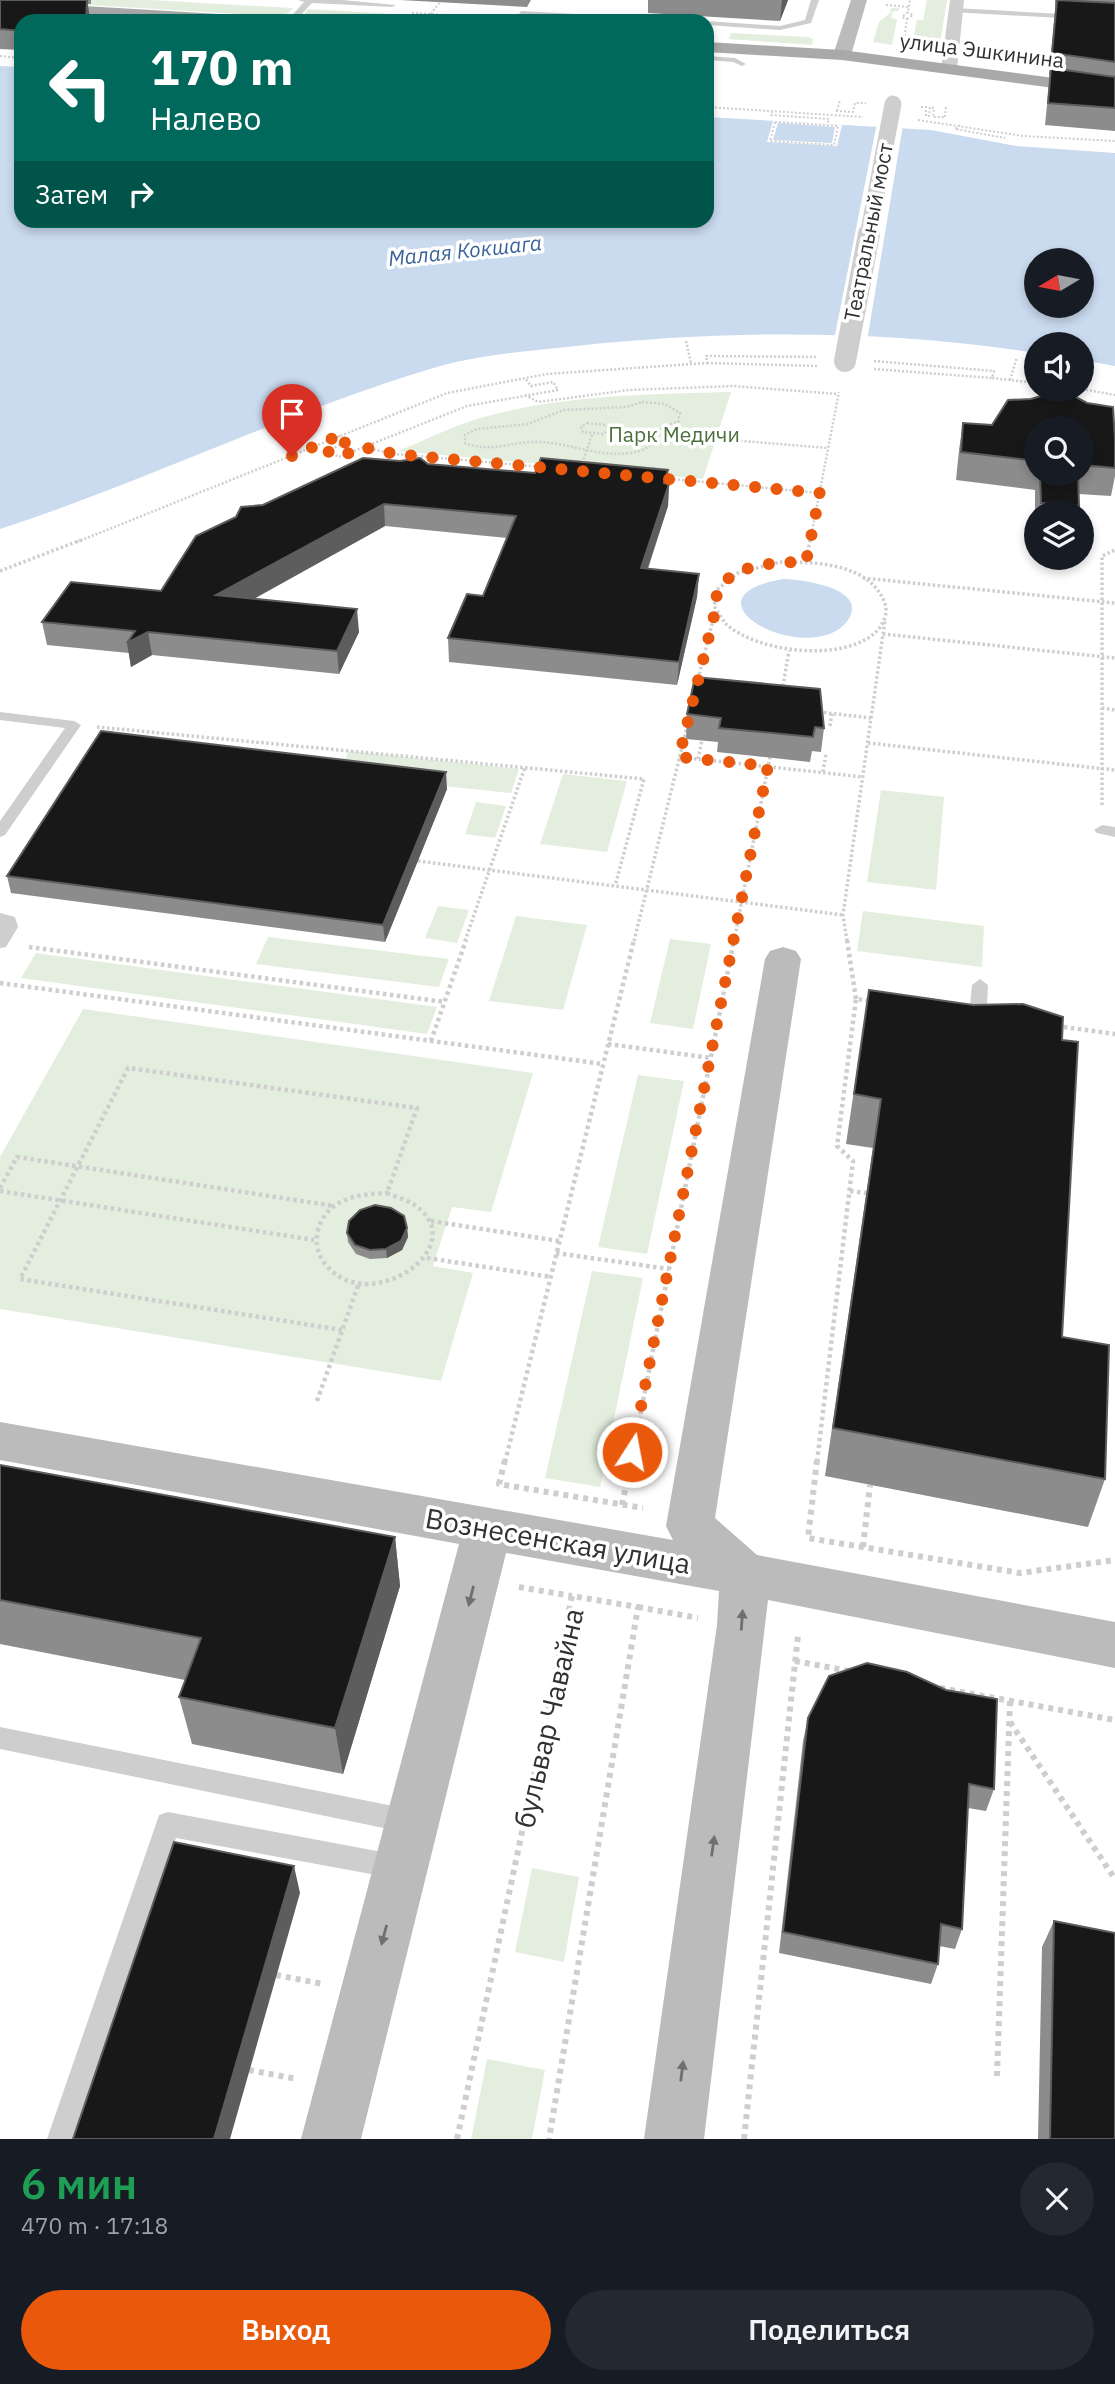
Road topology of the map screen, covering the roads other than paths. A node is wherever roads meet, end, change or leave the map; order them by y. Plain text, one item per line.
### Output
1 (302, 0) edge
2 (815, 0) edge
3 (859, 0) edge
4 (310, 1) edge
5 (392, 5) dead end
6 (956, 5) edge
7 (0, 6) edge
8 (1115, 9) edge
9 (134, 14) edge
10 (297, 14) edge
11 (523, 14) edge
12 (542, 14) edge
13 (1038, 15) junction
14 (1115, 19) edge
15 (714, 23) edge
16 (714, 47) edge
17 (842, 55) junction
18 (714, 59) edge
19 (743, 64) dead end
20 (948, 69) junction
21 (1115, 91) edge
22 (893, 104) dead end
23 (854, 360) road end
24 (0, 716) edge
25 (0, 832) edge
26 (0, 918) edge
27 (0, 943) edge
28 (783, 959) dead end
29 (980, 985) dead end
30 (976, 1040) edge
31 (0, 1441) edge
32 (690, 1526) junction
33 (488, 1530) junction
34 (646, 1556) junction
35 (744, 1574) junction
36 (1115, 1645) edge
37 (0, 1738) edge
38 (408, 1845) junction
39 (61, 2139) edge
40 (331, 2139) edge
41 (674, 2139) edge

1 - 4 lane
2 - 15 lane
3 - 17 street
4 - 5 lane
4 - 10 lane
6 - 13 lane
6 - 20 street
7 - 9 main road
8 - 13 lane
11 - 12 lane
13 - 14 lane
16 - 17 main road, улица Эшкинина
17 - 20 main road, улица Эшкинина
18 - 19 lane
20 - 21 main road, улица Эшкинина
22 - 23 street, Театральный мост, bridge
24 - 25 lane
26 - 27 lane
28 - 32 street
29 - 30 lane
31 - 33 street, Вознесенская улица
32 - 34 street
32 - 35 street
33 - 34 street, Вознесенская улица
33 -> 38 street
34 - 35 street, Вознесенская улица
35 - 36 street, Вознесенская улица
41 -> 35 street
37 - 38 lane
38 - 39 lane
38 -> 40 street

